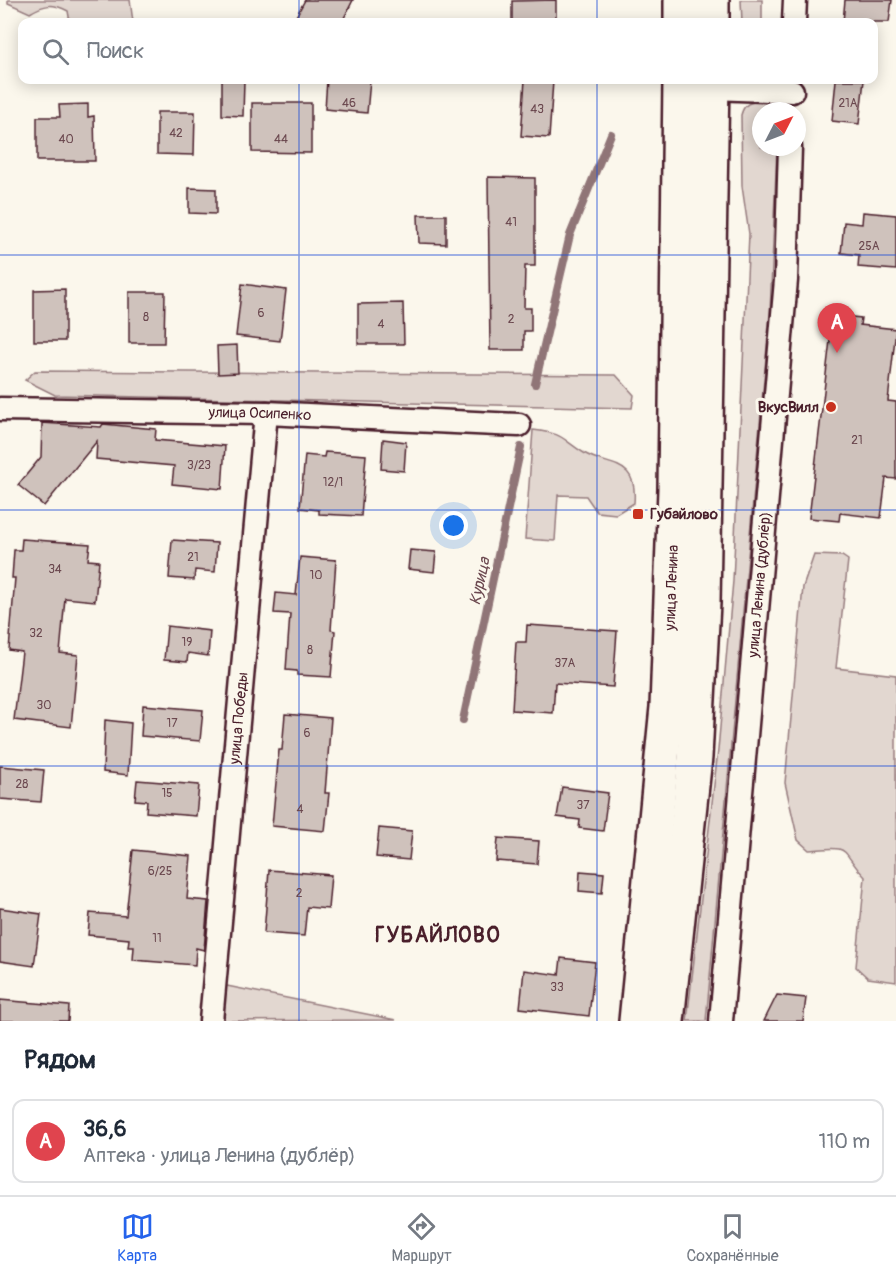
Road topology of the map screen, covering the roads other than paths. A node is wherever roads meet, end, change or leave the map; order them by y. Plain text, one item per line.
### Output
1 (681, 0) edge
2 (712, 0) edge
3 (795, 0) edge
4 (681, 18) edge
5 (712, 18) edge
6 (794, 18) edge
7 (680, 84) edge
8 (712, 84) edge
9 (792, 94) edge
10 (790, 156) edge
11 (0, 409) edge
12 (266, 413) junction
13 (519, 425) dead end
14 (211, 1021) edge
15 (636, 1021) edge
16 (668, 1021) edge
17 (721, 1021) edge

1 - 4 main road
2 - 5 main road
3 - 6 street
7 - 15 main road, улица Ленина
8 - 9 street
8 - 16 main road, улица Ленина
10 - 17 street, улица Ленина (дублёр)
11 - 12 street, улица Осипенко
12 - 13 street, улица Осипенко
12 - 14 street, улица Победы

